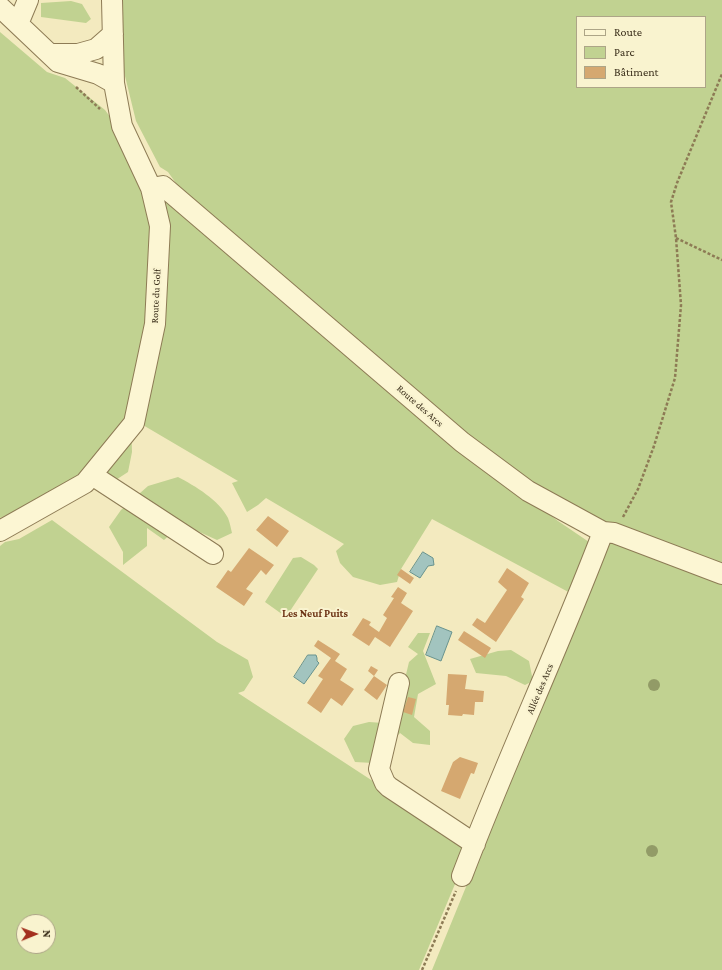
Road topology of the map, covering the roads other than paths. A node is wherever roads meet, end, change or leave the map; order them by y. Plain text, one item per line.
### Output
1 (28, 0) edge
2 (112, 0) edge
3 (0, 7) edge
4 (18, 24) junction
5 (113, 34) junction
6 (51, 54) junction
7 (114, 83) junction
8 (152, 188) junction
9 (92, 475) junction
10 (0, 531) edge
11 (608, 533) junction
12 (213, 554) dead end
13 (722, 574) edge
14 (399, 683) dead end
15 (475, 844) junction
16 (462, 876) road end

1 - 4 street
2 - 5 street, Route du Golf
3 - 4 street
4 - 6 street
5 - 6 street
5 - 7 street, Route du Golf
6 - 7 street
7 - 8 street, Route du Golf
8 - 9 street, Route du Golf
8 - 11 street, Route des Arcs
9 - 10 street, Route du Golf
9 - 12 street
11 - 13 street, Route des Arcs
11 - 15 street, Allée des Arcs
14 - 15 street
15 - 16 street, Allée des Arcs

